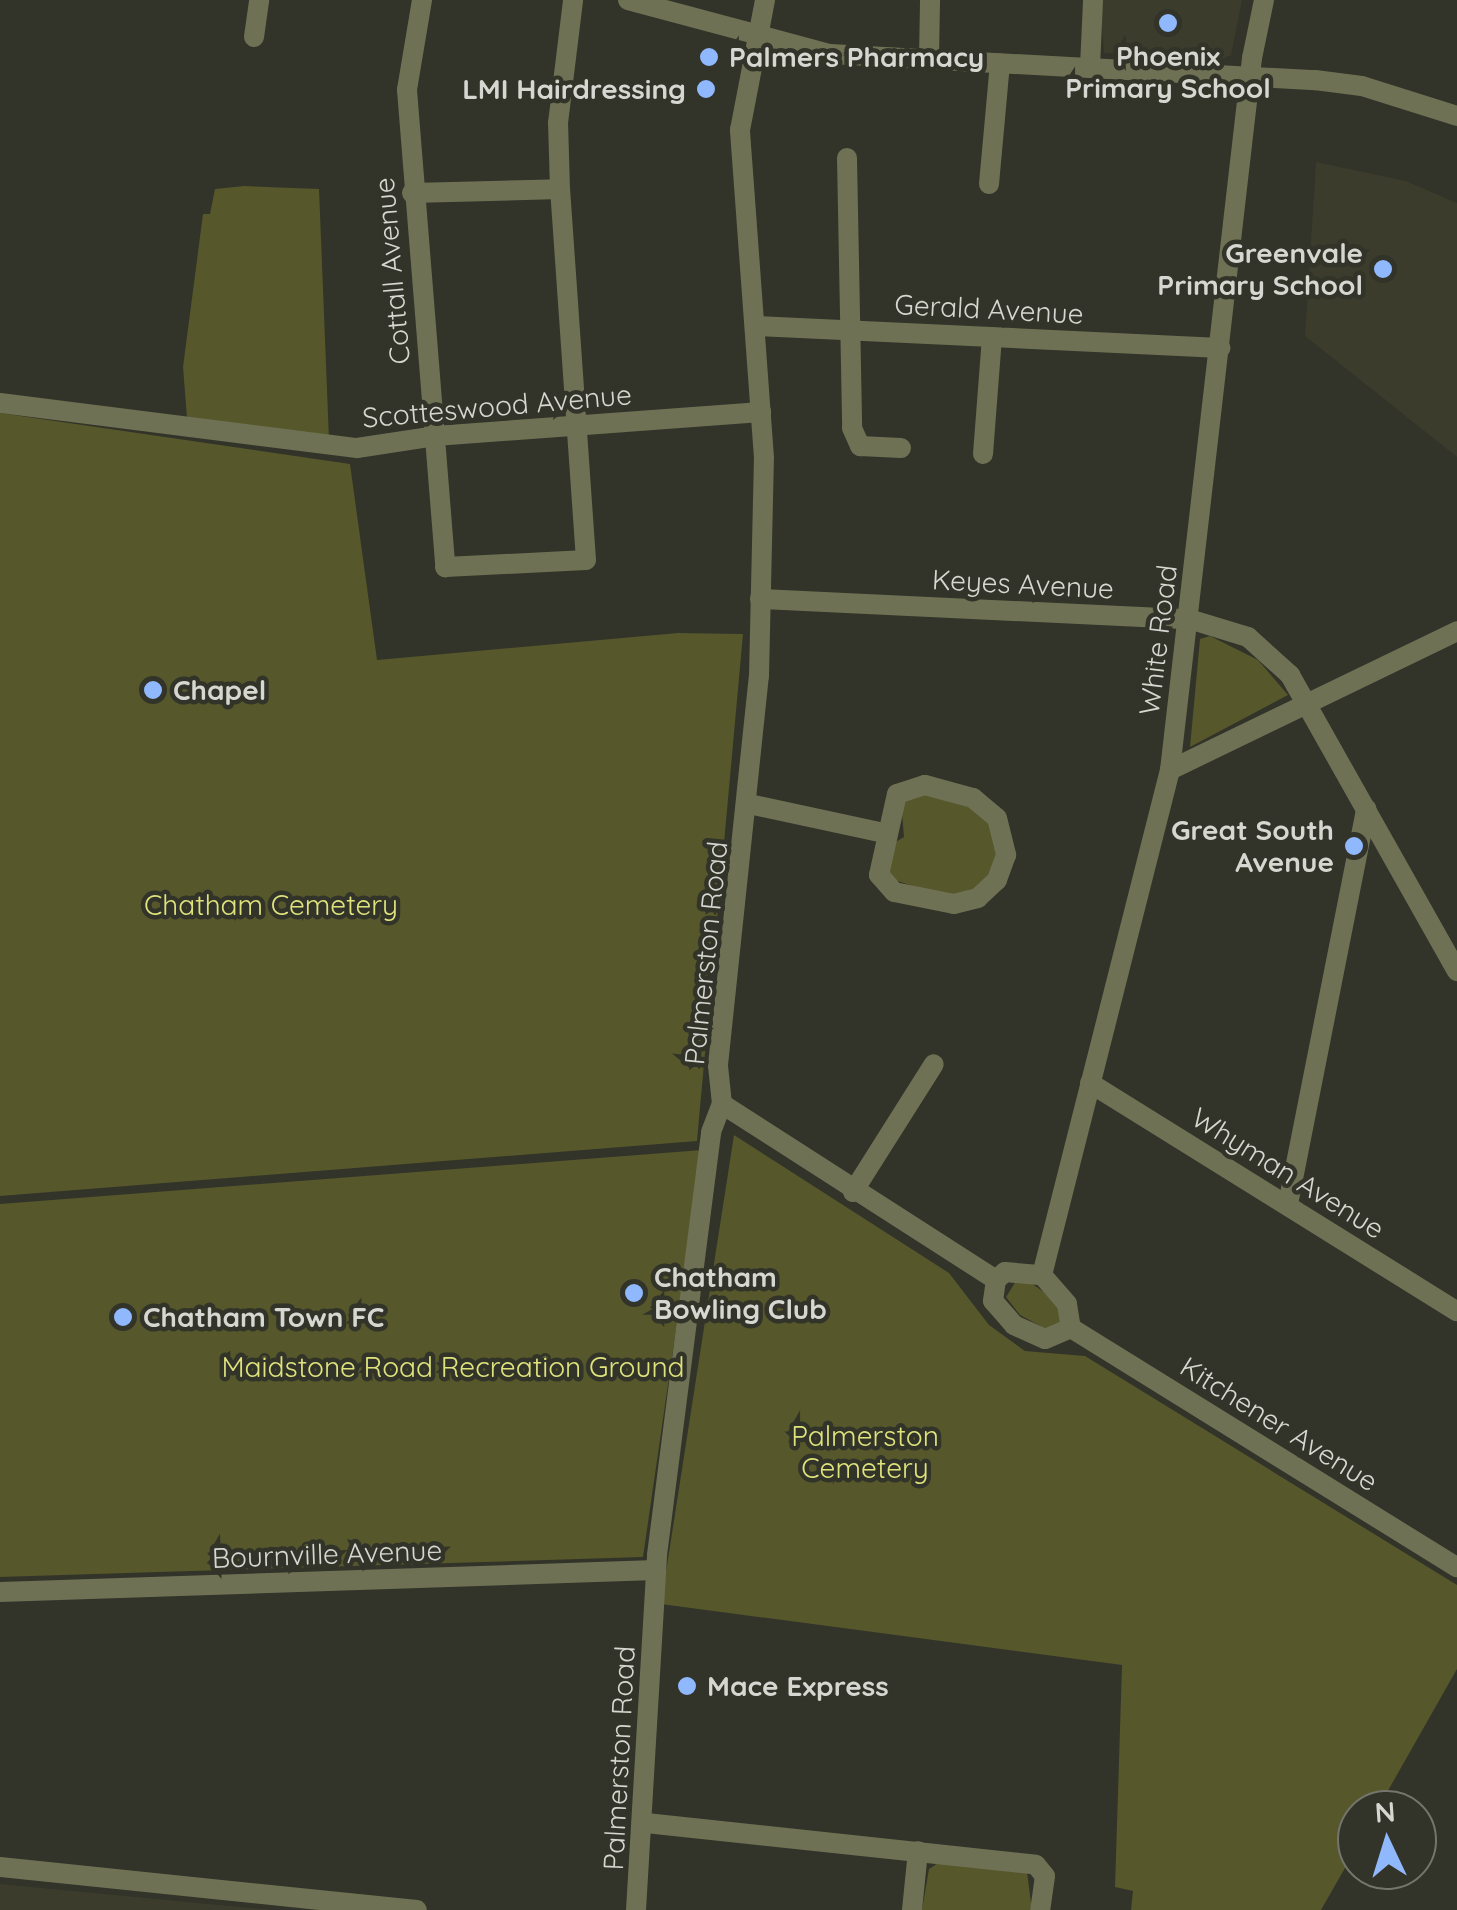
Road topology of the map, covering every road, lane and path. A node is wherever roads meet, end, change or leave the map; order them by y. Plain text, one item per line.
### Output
1 (258, 0) edge
2 (422, 0) edge
3 (573, 0) edge
4 (628, 0) edge
5 (765, 0) edge
6 (930, 0) edge
7 (1093, 0) edge
8 (1264, 0) edge
9 (756, 35) junction
10 (254, 37) dead end
11 (929, 59) junction
12 (1000, 63) junction
13 (1090, 67) junction
14 (1250, 76) junction
15 (1457, 116) edge
16 (847, 158) dead end
17 (989, 184) dead end
18 (560, 189) junction
19 (412, 193) junction
20 (756, 326) junction
21 (850, 330) junction
22 (992, 337) junction
23 (1220, 348) junction
24 (0, 403) edge
25 (761, 412) junction
26 (578, 425) junction
27 (435, 436) junction
28 (901, 448) dead end
29 (983, 454) dead end
30 (760, 598) junction
31 (1189, 619) junction
32 (1457, 631) edge
33 (1308, 704) junction
34 (1170, 770) junction
35 (749, 804) junction
36 (1366, 809) junction
37 (884, 834) junction
38 (1457, 971) edge
39 (934, 1064) dead end
40 (1090, 1082) junction
41 (722, 1104) junction
42 (853, 1192) junction
43 (1288, 1204) junction
44 (1042, 1276) junction
45 (996, 1280) junction
46 (1457, 1310) edge
47 (1071, 1328) junction
48 (1457, 1568) edge
49 (656, 1570) junction
50 (0, 1592) edge
51 (646, 1823) junction
52 (918, 1851) junction
53 (0, 1867) edge
54 (417, 1910) edge
55 (636, 1910) edge
56 (912, 1910) edge
57 (1040, 1910) edge

1 - 10 street
2 - 19 street, Cottall Avenue
3 - 18 street
4 - 9 street
5 - 9 street, Palmerston Road
6 - 11 street
7 - 13 street
8 - 14 street, White Road
9 - 11 street
9 - 20 street, Palmerston Road
11 - 12 street
12 - 13 street
12 - 17 street
13 - 14 street
14 - 15 street
14 - 23 street, White Road
16 - 21 street
18 - 19 street
18 - 26 street
19 - 27 street, Cottall Avenue
20 - 21 street, Gerald Avenue
20 - 25 street, Palmerston Road
21 - 22 street, Gerald Avenue
21 - 28 street
22 - 23 street, Gerald Avenue
22 - 29 street
23 - 31 street, White Road
24 - 27 street, Scotteswood Avenue
25 - 26 street, Scotteswood Avenue
25 - 30 street, Palmerston Road
26 - 27 street, Scotteswood Avenue
26 - 27 street, Cottall Avenue
30 - 31 street, Keyes Avenue
30 - 35 street, Palmerston Road
31 - 33 street, Keyes Avenue
31 - 34 street, White Road
32 - 33 street
33 - 34 street
33 - 36 street, Keyes Avenue
34 - 40 street, White Road
35 - 37 street
35 - 41 street, Palmerston Road
36 - 38 street, Keyes Avenue
36 - 43 street
37 - 37 street
39 - 42 street
40 - 43 street, Whyman Avenue
40 - 44 street, White Road
41 - 42 street
41 - 49 street, Palmerston Road
42 - 45 street
43 - 46 street, Whyman Avenue
44 - 45 street
44 - 47 street
45 - 47 street
47 - 48 street, Kitchener Avenue
49 - 50 street, Bournville Avenue
49 - 51 street, Palmerston Road
51 - 52 street
51 - 55 street, Palmerston Road
52 - 56 street
52 - 57 street
53 - 54 street

